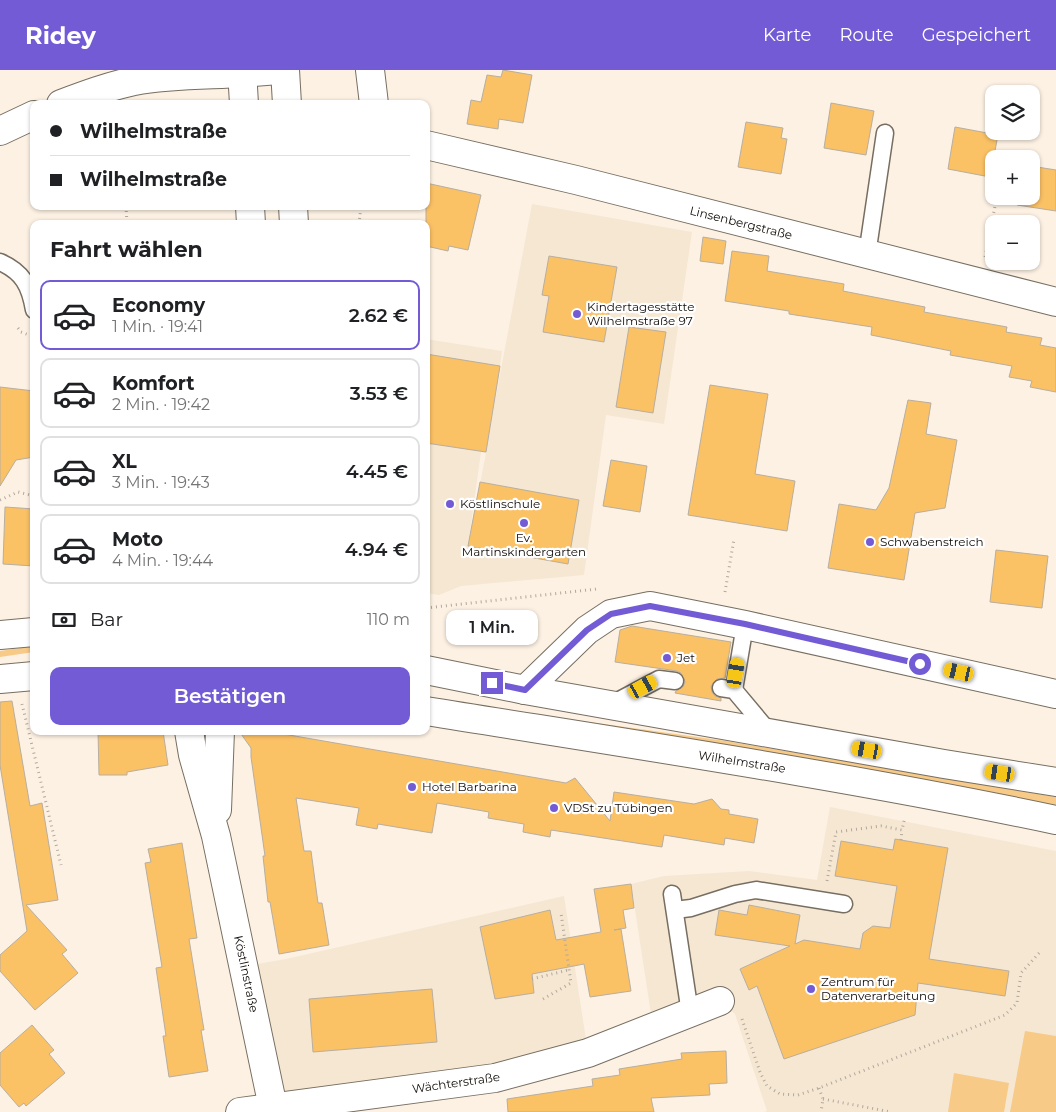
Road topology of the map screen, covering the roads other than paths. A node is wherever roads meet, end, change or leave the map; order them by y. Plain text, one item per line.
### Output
1 (279, 70) edge
2 (285, 70) edge
3 (370, 70) edge
4 (242, 71) edge
5 (72, 100) edge
6 (244, 100) edge
7 (287, 100) edge
8 (374, 100) edge
9 (30, 117) edge
10 (0, 131) edge
11 (885, 133) dead end
12 (430, 146) edge
13 (866, 255) junction
14 (0, 262) edge
15 (30, 294) edge
16 (1056, 302) edge
17 (732, 622) junction
18 (30, 632) edge
19 (0, 635) edge
20 (430, 671) edge
21 (675, 681) dead end
22 (525, 690) junction
23 (1056, 694) edge
24 (612, 704) junction
25 (430, 712) edge
26 (770, 732) junction
27 (190, 735) edge
28 (220, 735) edge
29 (1056, 782) edge
30 (1056, 820) edge
31 (216, 836) junction
32 (844, 904) dead end
33 (720, 1001) road end
34 (690, 1012) junction
35 (274, 1109) edge
36 (240, 1112) edge

1 - 4 street
2 - 7 street
3 - 8 street
4 - 5 street
4 - 6 street
9 - 10 street
11 - 13 lane
12 - 13 street, Linsenbergstraße
13 - 16 street, Linsenbergstraße
14 - 15 lane
17 - 22 street
17 - 23 street
17 - 26 lane
18 - 19 street
20 - 22 street
21 - 24 lane
22 - 24 street
24 - 26 street
25 - 30 street, Wilhelmstraße
26 - 29 street
27 - 31 street, Köstlinstraße
28 - 31 street, Köstlinstraße
31 - 35 street, Köstlinstraße
32 - 34 lane
33 - 34 street, Wächterstraße
34 - 35 street, Wächterstraße
35 - 36 street, Wächterstraße

